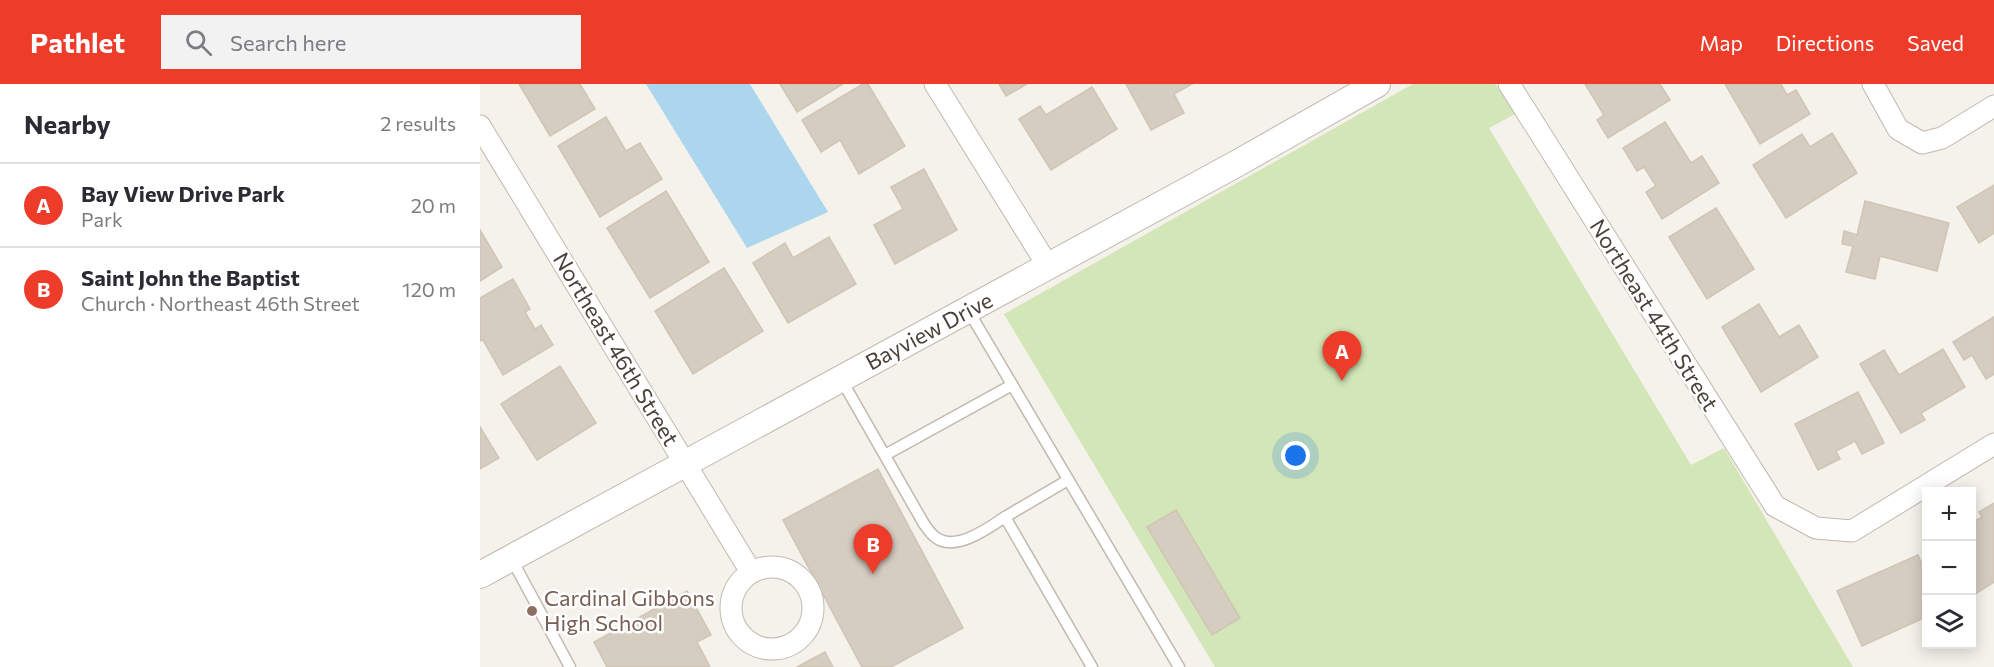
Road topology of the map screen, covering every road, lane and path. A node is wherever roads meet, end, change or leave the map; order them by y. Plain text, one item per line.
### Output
1 (935, 84) edge
2 (1377, 84) edge
3 (1509, 84) edge
4 (1873, 84) edge
5 (1994, 106) edge
6 (480, 126) edge
7 (1048, 266) junction
8 (968, 310) junction
9 (841, 378) junction
10 (1012, 385) junction
11 (1994, 444) edge
12 (885, 455) junction
13 (685, 463) junction
14 (1068, 480) junction
15 (1005, 517) junction
16 (510, 558) junction
17 (751, 572) dead end
18 (480, 575) edge
19 (570, 667) edge
20 (1092, 667) edge
21 (1179, 667) edge

1 - 7 street
2 - 7 street, Bayview Drive
3 - 11 street, Northeast 44th Street
4 - 5 street
6 - 13 street, Northeast 46th Street
7 - 8 street, Bayview Drive
8 - 9 street, Bayview Drive
8 - 10 lane
9 - 12 lane
9 - 13 street, Bayview Drive
10 - 12 lane
10 - 14 lane
12 - 15 lane
13 - 16 street, Bayview Drive
13 - 17 street, Northeast 46th Street
14 - 15 lane
14 - 21 lane
15 - 20 lane
16 - 18 street, Bayview Drive
16 - 19 lane

